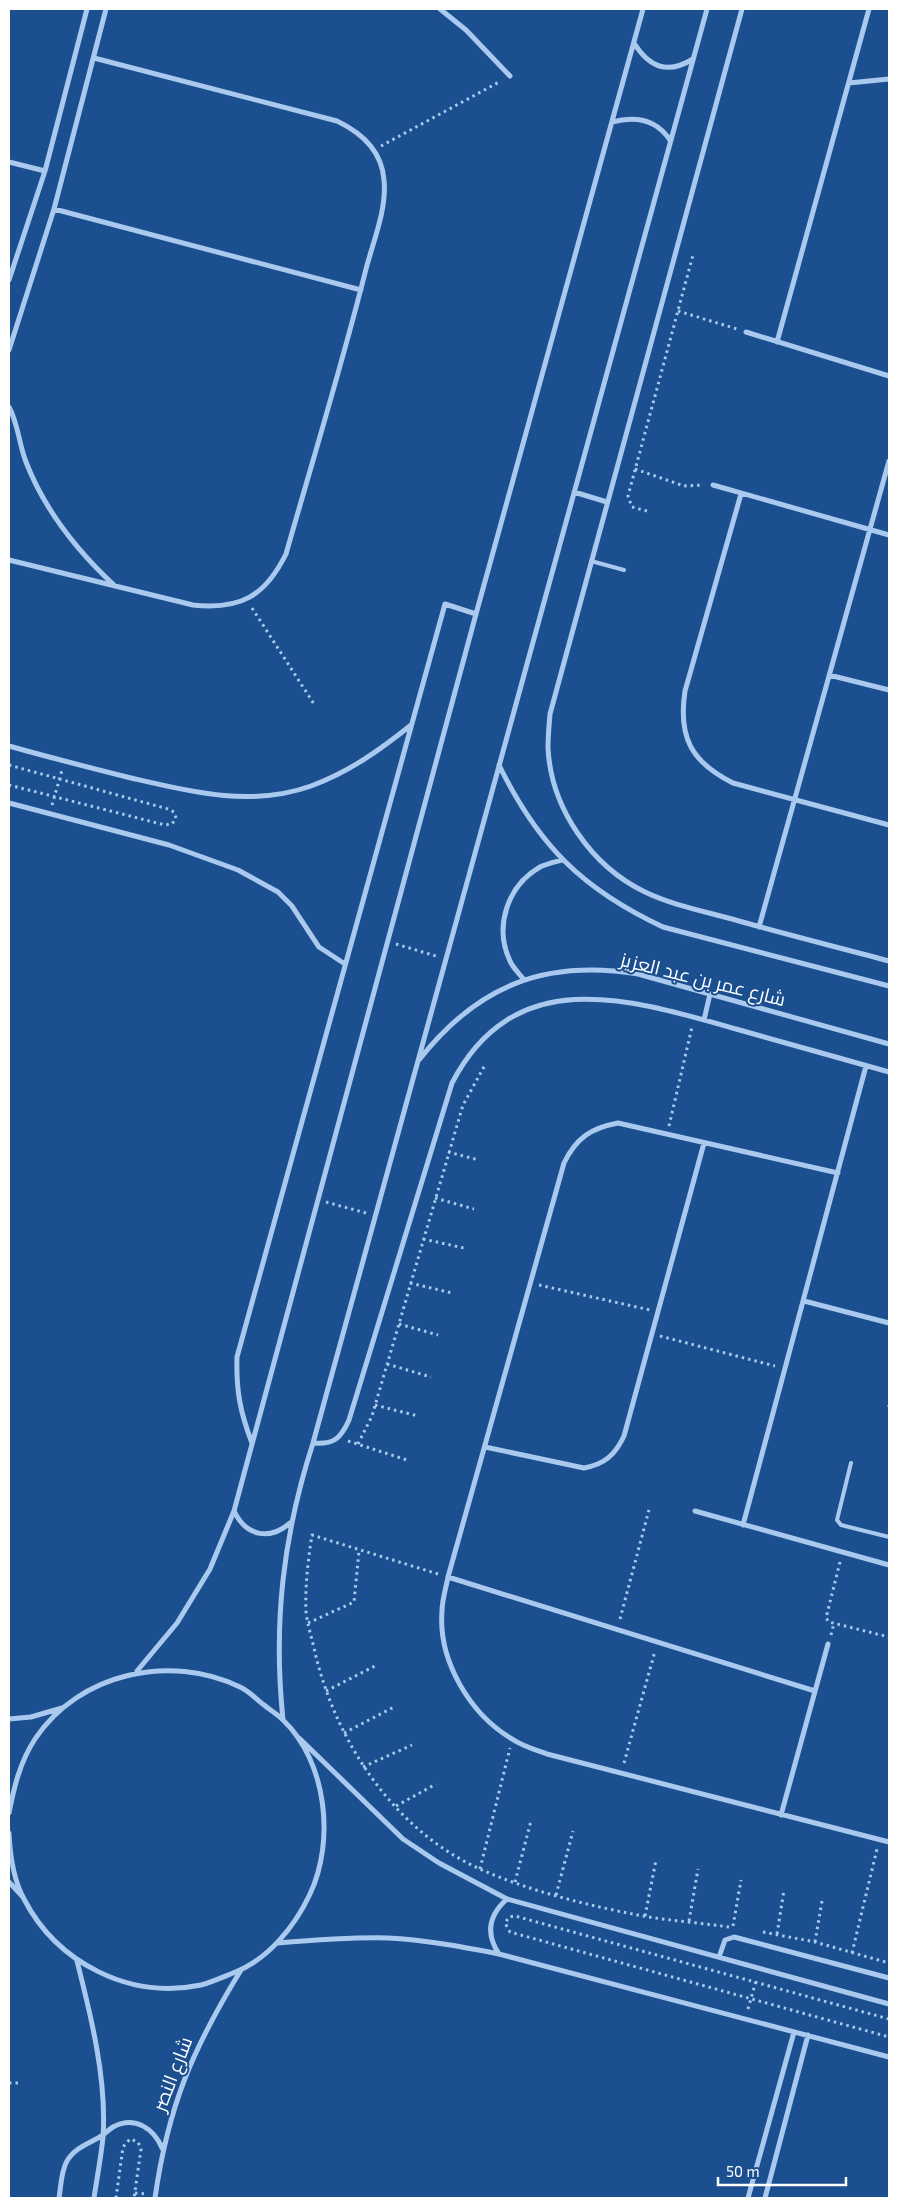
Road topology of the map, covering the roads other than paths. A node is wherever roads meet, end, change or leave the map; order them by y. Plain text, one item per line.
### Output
1 (87, 9) edge
2 (106, 9) edge
3 (440, 9) edge
4 (643, 9) edge
5 (707, 9) edge
6 (742, 9) edge
7 (869, 9) edge
8 (634, 43) junction
9 (94, 58) junction
10 (693, 59) junction
11 (510, 76) road end
12 (889, 79) edge
13 (849, 83) junction
14 (612, 122) junction
15 (670, 140) junction
16 (9, 162) edge
17 (44, 171) junction
18 (54, 209) junction
19 (9, 280) edge
20 (361, 290) junction
21 (746, 332) dead end
22 (777, 342) junction
23 (9, 350) edge
24 (889, 376) edge
25 (9, 407) edge
26 (889, 461) edge
27 (713, 485) road end
28 (574, 492) junction
29 (741, 494) junction
30 (607, 502) junction
31 (870, 530) junction
32 (889, 535) edge
33 (9, 560) edge
34 (591, 561) junction
35 (624, 570) dead end
36 (115, 586) junction
37 (476, 614) junction
38 (830, 674) junction
39 (889, 690) edge
40 (411, 724) junction
41 (9, 746) edge
42 (500, 765) junction
43 (795, 798) junction
44 (9, 803) edge
45 (889, 825) edge
46 (562, 860) junction
47 (759, 926) junction
48 (889, 961) edge
49 (345, 964) junction
50 (524, 980) junction
51 (889, 986) edge
52 (710, 994) junction
53 (704, 1020) junction
54 (889, 1044) edge
55 (417, 1063) junction
56 (866, 1066) junction
57 (889, 1072) edge
58 (704, 1142) junction
59 (838, 1173) junction
60 (804, 1301) junction
61 (889, 1322) edge
62 (252, 1443) junction
63 (313, 1443) junction
64 (485, 1447) junction
65 (851, 1463) dead end
66 (234, 1511) junction
67 (695, 1511) dead end
68 (290, 1523) junction
69 (743, 1524) junction
70 (889, 1537) edge
71 (889, 1565) edge
72 (448, 1577) junction
73 (828, 1644) dead end
74 (137, 1672) junction
75 (816, 1691) junction
76 (63, 1708) junction
77 (9, 1719) edge
78 (283, 1720) junction
79 (295, 1734) junction
80 (9, 1813) edge
81 (782, 1815) junction
82 (9, 1833) edge
83 (889, 1842) edge
84 (9, 1882) edge
85 (24, 1898) junction
86 (507, 1899) junction
87 (277, 1943) junction
88 (499, 1954) junction
89 (719, 1957) junction
90 (77, 1962) junction
91 (241, 1970) junction
92 (889, 1978) edge
93 (889, 2004) edge
94 (794, 2032) junction
95 (808, 2035) junction
96 (889, 2057) edge
97 (103, 2135) junction
98 (162, 2149) junction
99 (59, 2198) edge
100 (94, 2198) edge
101 (155, 2198) edge
102 (748, 2198) edge
103 (765, 2198) edge

1 - 17 street
2 - 9 street
3 - 11 street
4 - 8 street
5 - 10 street
6 - 30 street
7 - 13 street
8 - 10 street
8 - 14 street
9 - 18 street
9 - 20 street
10 - 15 street
12 - 13 street
13 - 22 street
14 - 15 street
14 - 37 street
15 - 28 street
16 - 17 street
17 - 19 street
18 - 20 street
18 - 23 street
20 - 36 street
21 - 22 street
22 - 24 street
25 - 36 street
26 - 31 street
27 - 29 street
28 - 30 street
28 - 42 street
29 - 31 street
29 - 43 street
30 - 34 street
31 - 32 street
31 - 38 street
33 - 36 street
34 - 35 lane
34 - 47 street
37 - 40 street
37 - 62 street
38 - 39 street
38 - 43 street
40 - 41 street
40 - 49 street
42 - 46 street
42 - 55 street
43 - 45 street
43 - 47 street
44 - 49 street
46 - 50 street
46 - 51 street
47 - 48 street
49 - 62 street
50 - 52 street, شارع عمر بن عبد العزيز
50 - 55 street, شارع عمر بن عبد العزيز
52 - 53 street
52 - 54 street, شارع عمر بن عبد العزيز
53 - 56 street
53 - 63 street
55 - 63 street
56 - 57 street
56 - 59 street
58 - 59 street
58 - 64 street
58 - 64 street
59 - 60 street
60 - 61 street
60 - 69 street
62 - 66 street
63 - 68 street
64 - 72 street
65 - 70 lane
66 - 68 street
66 - 74 street
67 - 69 street
68 - 78 street
69 - 71 street
72 - 75 street
72 - 81 street
73 - 75 street
74 - 76 street
74 - 78 street
75 - 81 street
76 - 77 street
76 - 80 street
78 - 79 street
79 - 86 street
79 - 87 street
81 - 83 street
82 - 85 street
84 - 85 street
85 - 90 street
86 - 88 street
86 - 89 street
87 - 88 street
87 - 91 street
88 - 94 street
89 - 92 street
89 - 93 street
90 - 91 street
90 - 97 street
91 - 98 street, شارع النصر
94 - 95 street
94 - 102 street
95 - 96 street
95 - 103 street
97 - 98 street
97 - 99 street
97 - 100 street
98 - 101 street, شارع النصر

